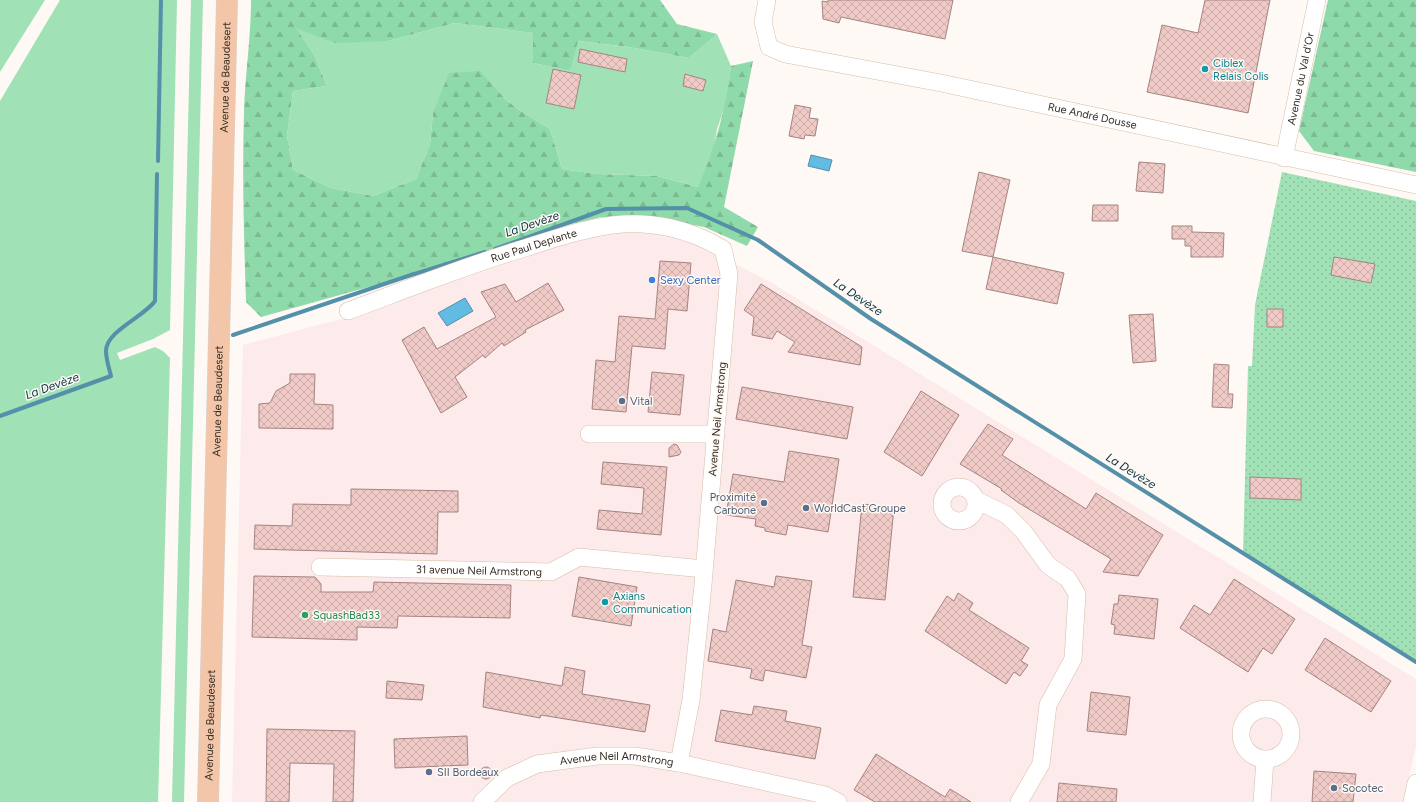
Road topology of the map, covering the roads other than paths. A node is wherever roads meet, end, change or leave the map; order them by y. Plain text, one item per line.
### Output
1 (227, 0) edge
2 (767, 0) edge
3 (1317, 0) edge
4 (1284, 158) junction
5 (1416, 185) edge
6 (723, 249) joint
7 (348, 311) dead end
8 (590, 434) dead end
9 (716, 434) junction
10 (976, 500) dead end
11 (320, 567) dead end
12 (704, 569) junction
13 (1265, 760) dead end
14 (679, 763) junction
15 (1416, 783) edge
16 (208, 802) edge
17 (482, 802) edge
18 (838, 802) edge
19 (1019, 802) edge
20 (1262, 802) edge
21 (1412, 802) edge

1 - 16 main road, Avenue de Beaudesert
2 - 4 street, Rue André Dousse
3 - 4 street, Avenue du Val d'Or
4 - 5 street, Rue André Dousse
6 - 7 street, Rue Paul Deplante
6 - 9 street, Avenue Neil Armstrong
8 - 9 street
9 - 12 street, Avenue Neil Armstrong
10 - 19 street
11 - 12 street, 31 avenue Neil Armstrong
12 - 14 street, Avenue Neil Armstrong
13 - 20 street
14 - 17 street, Avenue Neil Armstrong
14 - 18 street
15 - 21 street

